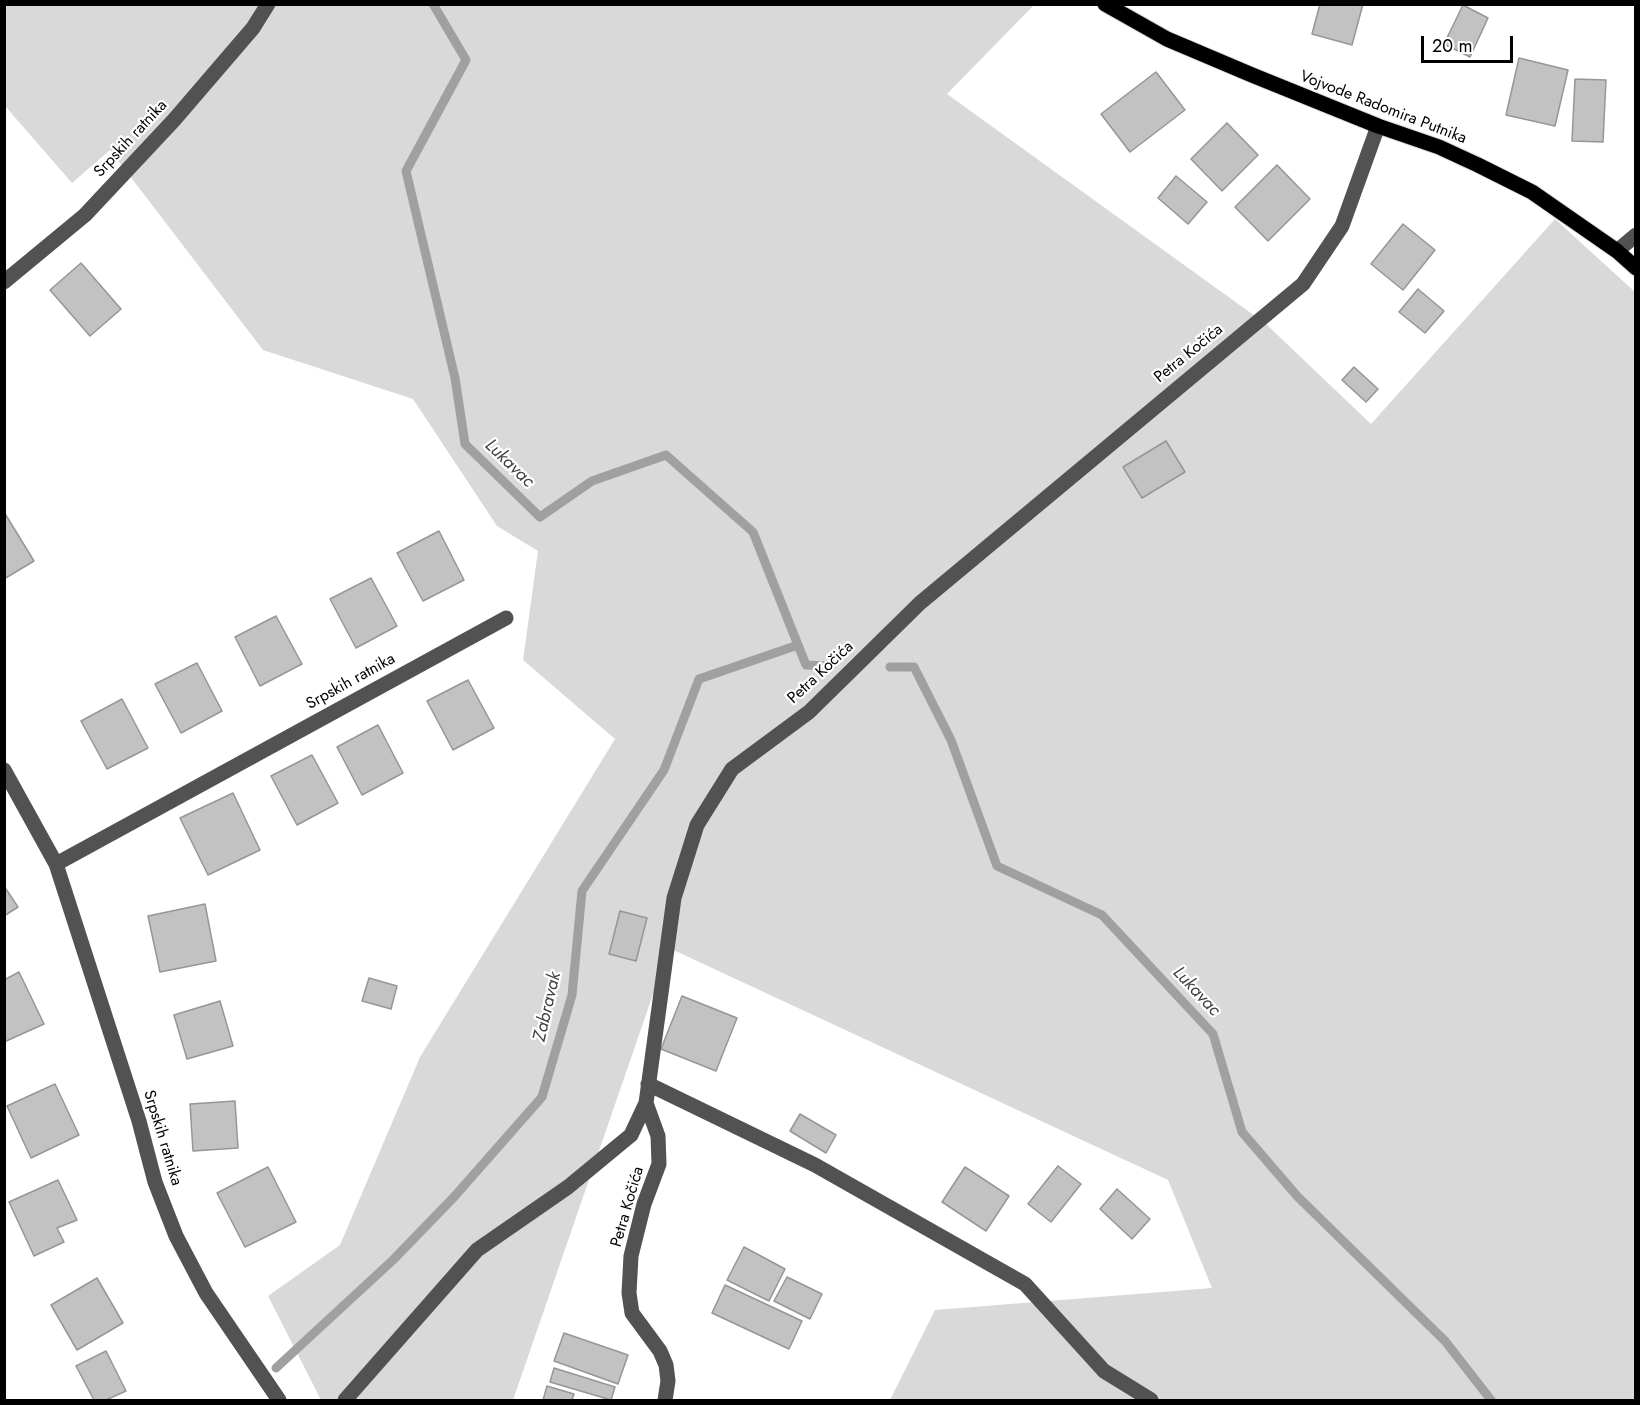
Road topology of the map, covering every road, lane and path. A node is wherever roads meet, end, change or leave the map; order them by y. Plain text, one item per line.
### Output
1 (268, 4) edge
2 (1105, 4) edge
3 (1378, 126) junction
4 (1635, 235) edge
5 (1617, 251) junction
6 (1635, 268) edge
7 (4, 282) edge
8 (506, 618) dead end
9 (4, 770) edge
10 (56, 864) junction
11 (648, 1084) junction
12 (646, 1104) junction
13 (279, 1401) edge
14 (345, 1401) edge
15 (665, 1401) edge
16 (1151, 1401) edge

1 - 7 street, Srpskih ratnika
2 - 3 main road, Vojvode Radomira Putnika
3 - 5 main road, Vojvode Radomira Putnika
3 - 11 street, Petra Kočića
4 - 5 street
5 - 6 main road, Vojvode Radomira Putnika
8 - 10 street, Srpskih ratnika
9 - 10 street, Srpskih ratnika
10 - 13 street, Srpskih ratnika
11 - 12 street, Petra Kočića
11 - 16 street
12 - 14 street
12 - 15 street, Petra Kočića

